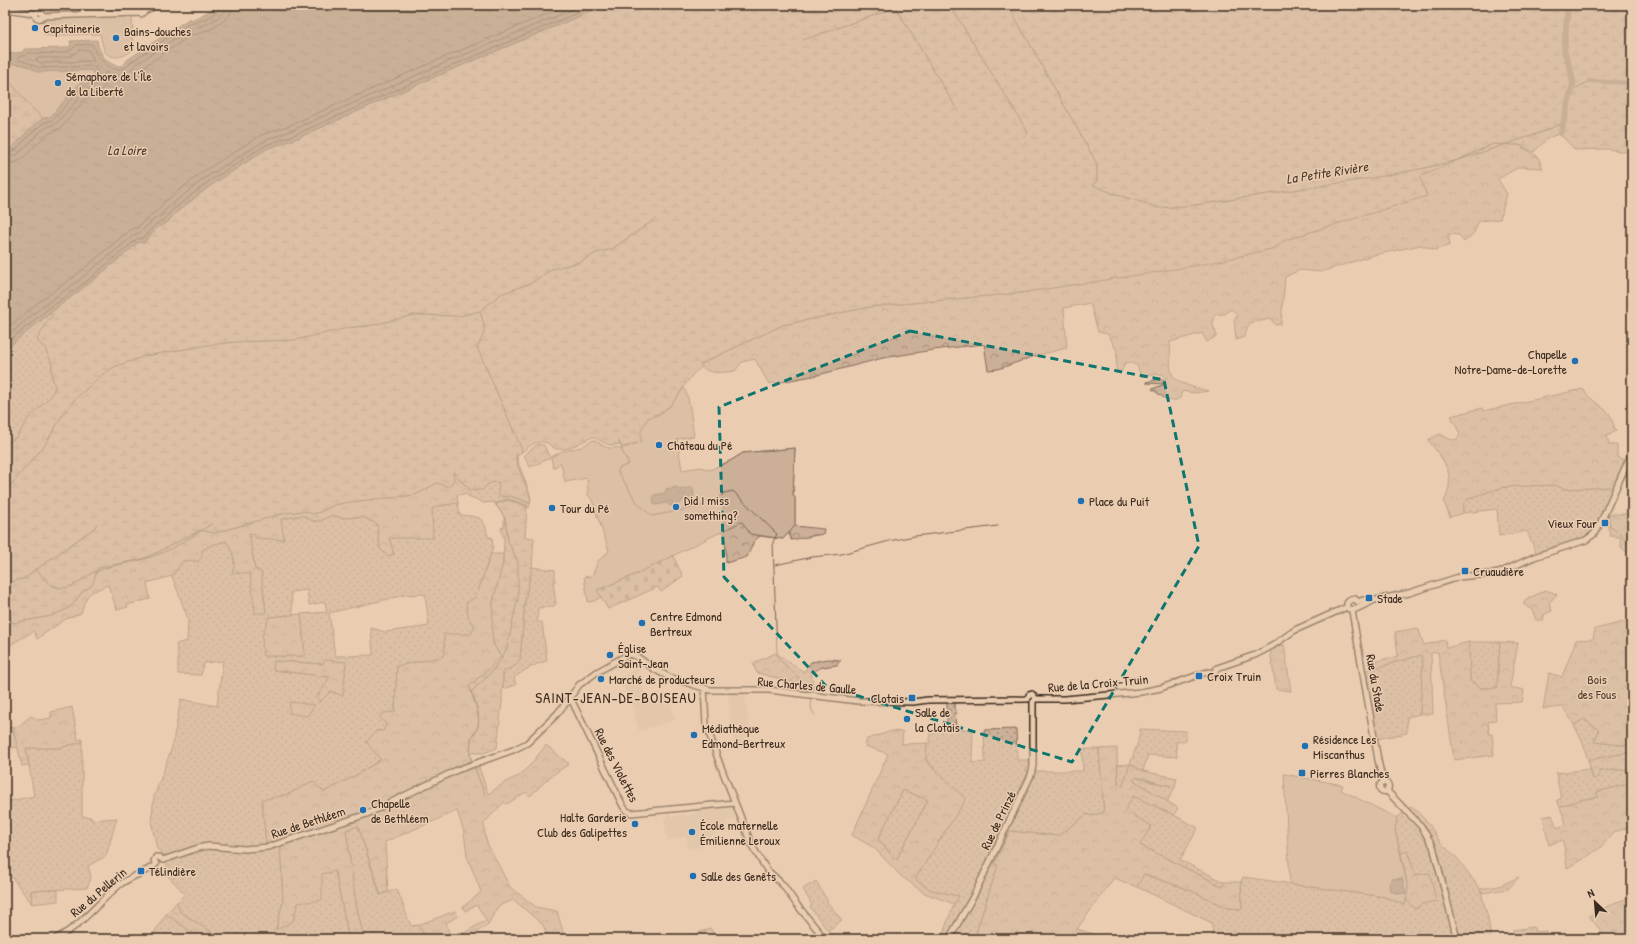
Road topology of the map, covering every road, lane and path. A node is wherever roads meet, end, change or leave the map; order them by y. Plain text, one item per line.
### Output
1 (157, 5) edge
2 (146, 7) edge
3 (5, 9) edge
4 (138, 9) edge
5 (1632, 452) edge
6 (1376, 600) junction
7 (1358, 602) junction
8 (1347, 607) junction
9 (1355, 610) junction
10 (642, 660) joint
11 (704, 688) junction
12 (570, 697) junction
13 (1032, 700) junction
14 (734, 803) junction
15 (156, 864) joint
16 (55, 939) edge
17 (825, 939) edge
18 (949, 939) edge
19 (1457, 939) edge

1 - 2 main road
2 - 4 main road
3 - 4 main road
5 - 6 main road
6 - 7 main road
6 - 9 main road
7 - 8 main road
7 - 9 main road
8 - 9 main road
8 - 13 main road, Rue de la Croix-Truin
9 - 19 main road, Rue du Stade
10 - 11 main road, Rue Charles de Gaulle
10 - 12 main road, Rue de Bethléem
11 - 13 main road, Rue Charles de Gaulle
11 - 14 main road
12 - 14 main road, Rue des Violettes
12 - 15 main road, Rue de Bethléem
13 - 18 main road, Rue de Prinzé
14 - 17 main road
15 - 16 main road, Rue du Pellerin

